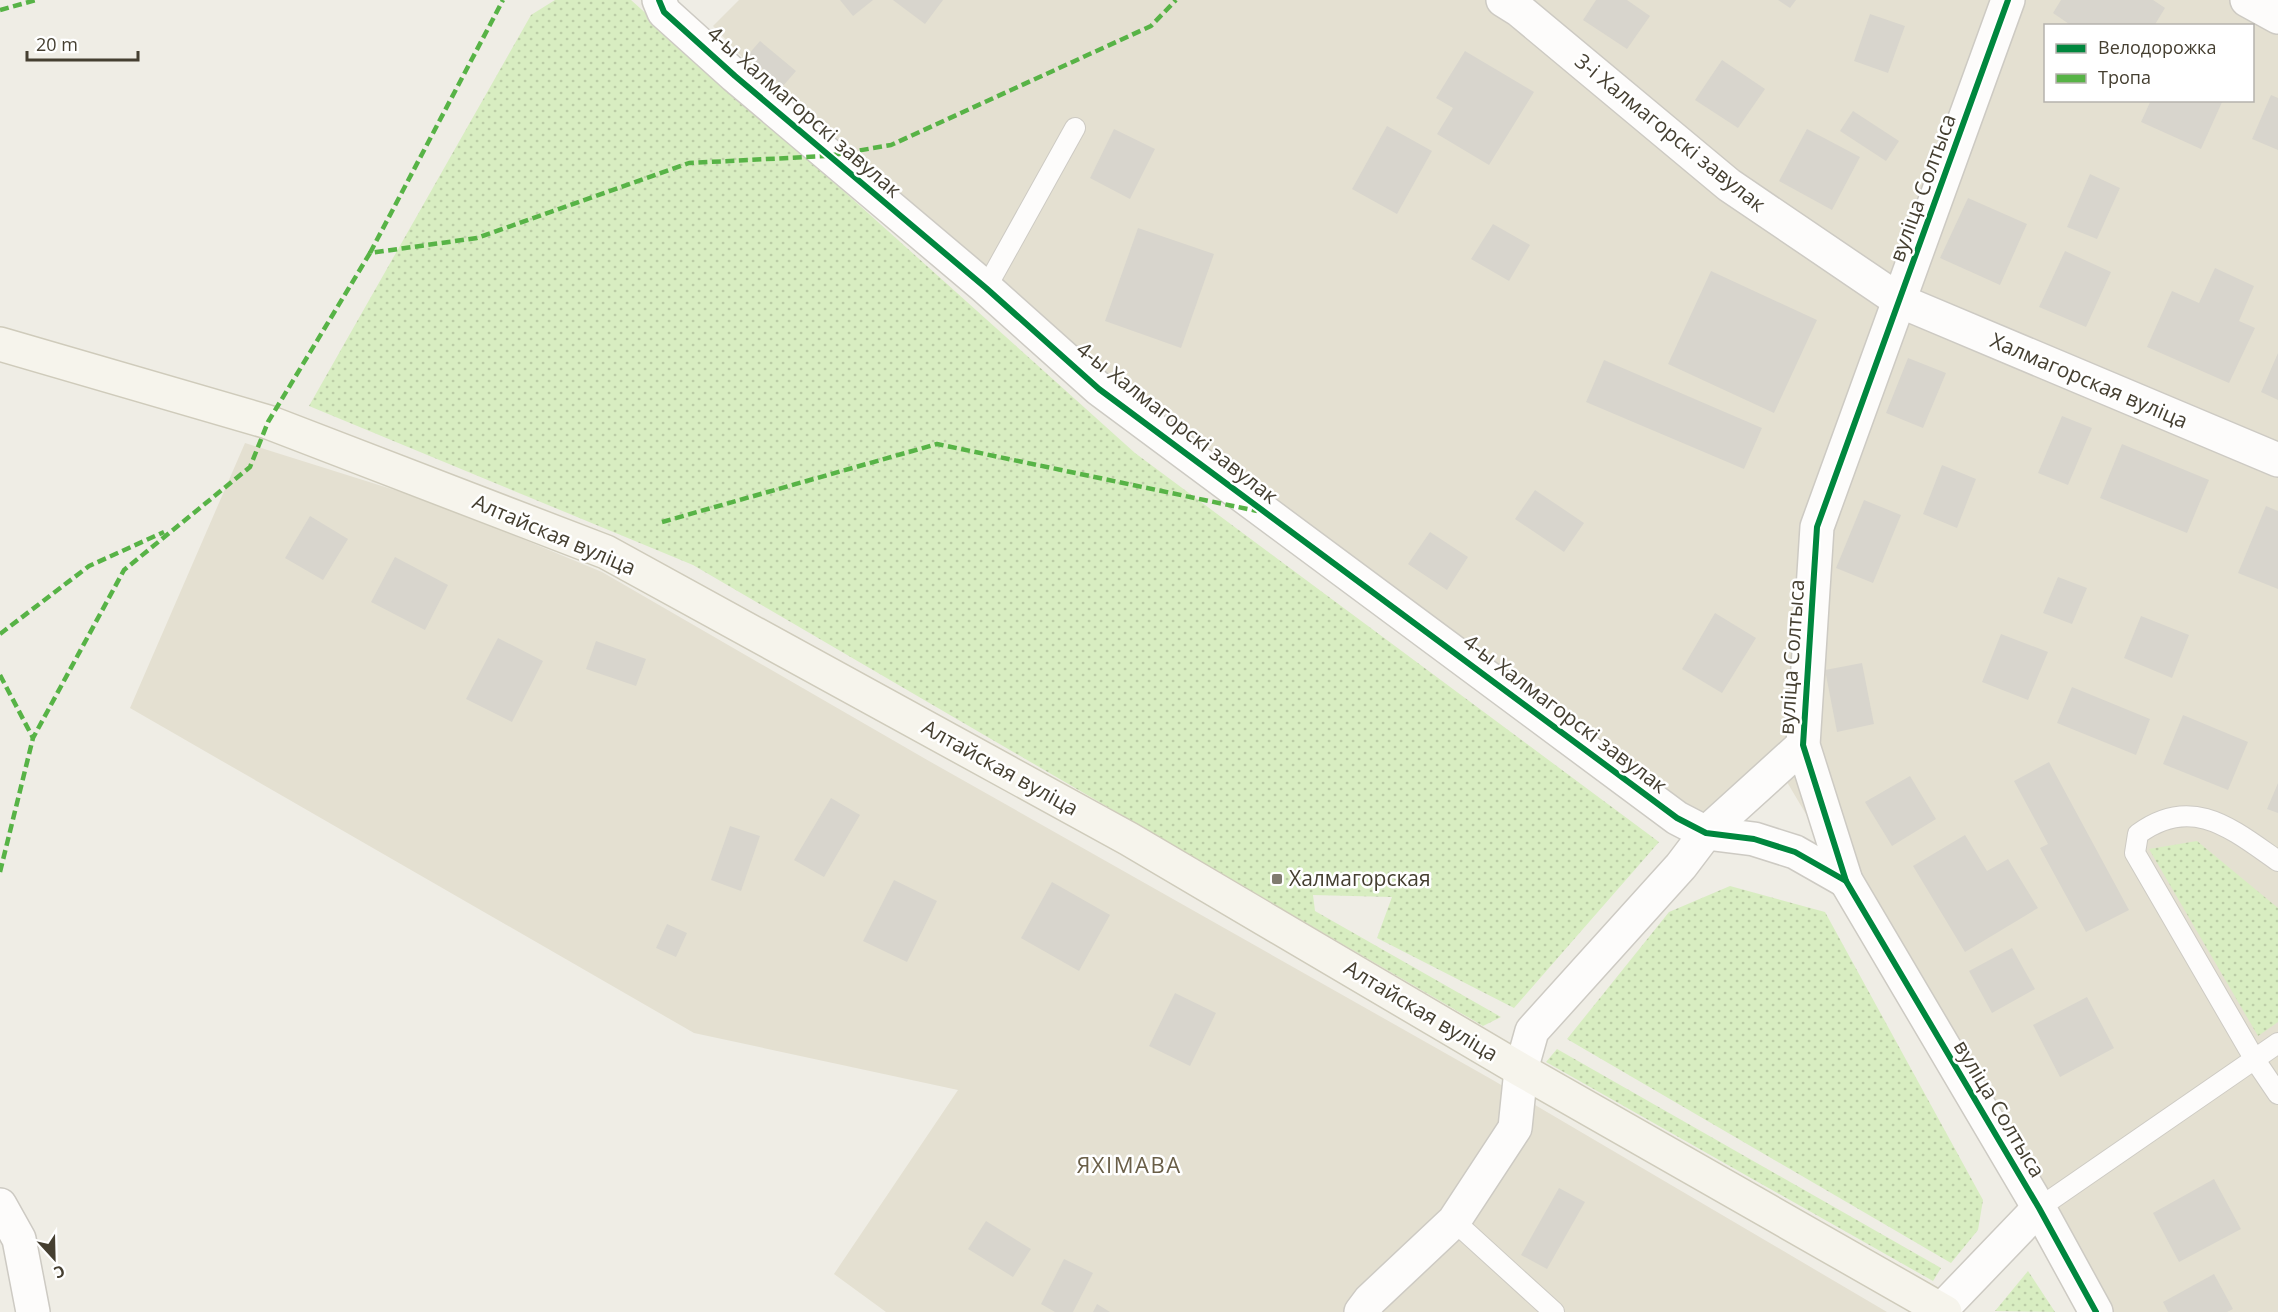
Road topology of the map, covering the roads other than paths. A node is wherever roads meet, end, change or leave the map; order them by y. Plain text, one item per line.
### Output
1 (659, 0) edge
2 (2008, 0) edge
3 (2247, 0) edge
4 (1512, 3) edge
5 (2278, 17) edge
6 (1075, 128) dead end
7 (986, 288) junction
8 (1900, 302) junction
9 (0, 344) edge
10 (2278, 460) edge
11 (1803, 745) junction
12 (1706, 833) junction
13 (2278, 861) edge
14 (1846, 881) junction
15 (2278, 1043) edge
16 (2255, 1060) junction
17 (1521, 1070) junction
18 (2278, 1094) edge
19 (0, 1205) edge
20 (2039, 1208) junction
21 (1454, 1221) junction
22 (1933, 1309) edge
23 (33, 1312) edge
24 (1361, 1312) edge
25 (1554, 1312) edge
26 (2096, 1312) edge

1 - 7 street, 4-ы Халмагорскі завулак
2 - 8 street, вуліца Солтыса
3 - 5 street
4 - 8 street, 3-і Халмагорскі завулак
6 - 7 lane
7 - 12 street, 4-ы Халмагорскі завулак
8 - 10 street, Халмагорская вуліца
8 - 11 street, вуліца Солтыса
9 - 17 main road, Алтайская вуліца
11 - 12 street
11 - 14 street, вуліца Солтыса
12 - 14 street
12 - 17 street
13 - 16 lane
14 - 20 street, вуліца Солтыса
15 - 16 lane
16 - 18 lane
16 - 20 lane
17 - 21 street
17 - 22 main road, Алтайская вуліца
19 - 23 street
20 - 22 street
20 - 26 street, вуліца Солтыса
21 - 24 street
21 - 25 lane

